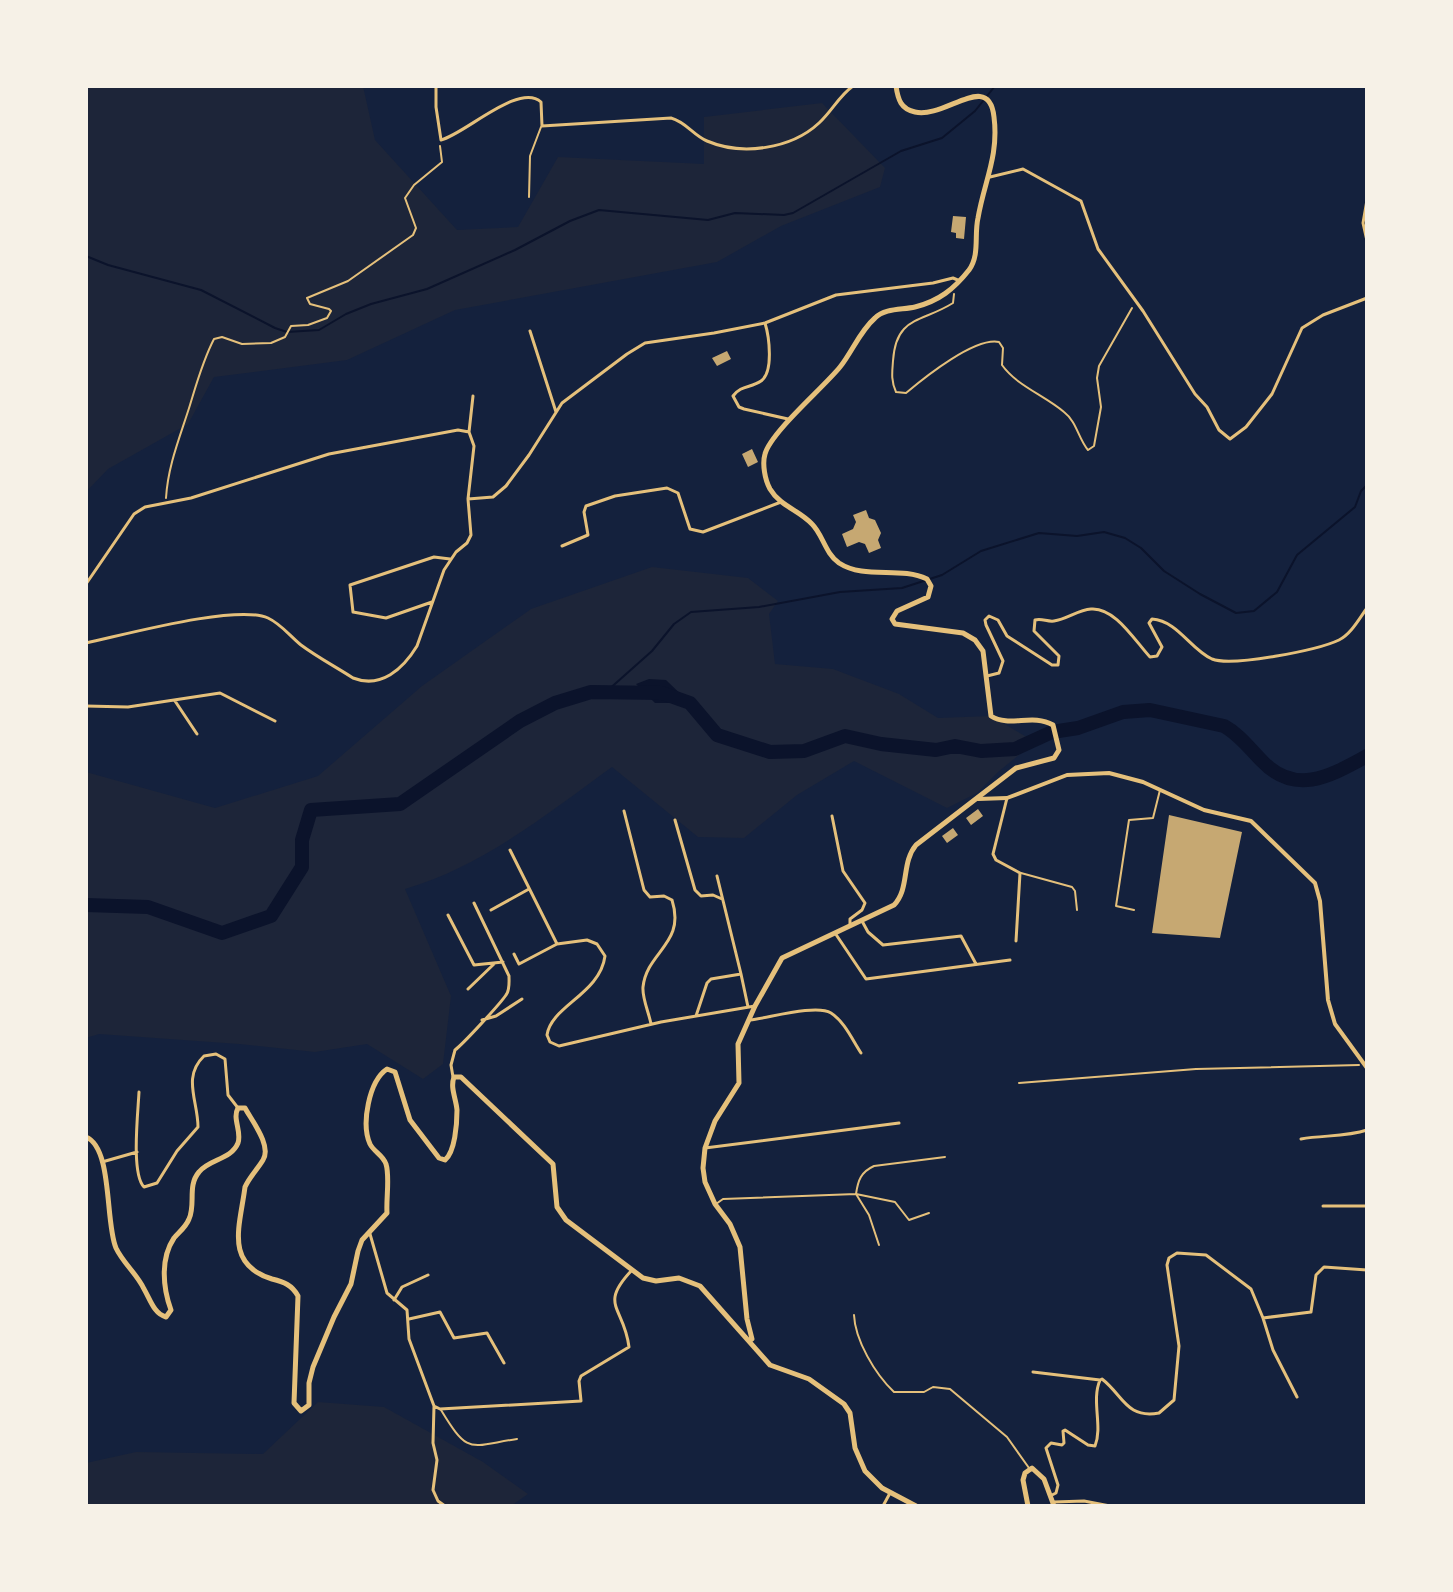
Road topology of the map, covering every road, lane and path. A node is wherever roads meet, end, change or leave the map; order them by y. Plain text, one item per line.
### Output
1 (436, 86) edge
2 (853, 86) edge
3 (896, 86) edge
4 (542, 126) junction
5 (441, 140) junction
6 (990, 177) junction
7 (529, 197) dead end
8 (1367, 200) edge
9 (1367, 241) edge
10 (960, 281) junction
11 (953, 288) junction
12 (1367, 298) edge
13 (1135, 302) junction
14 (765, 323) junction
15 (530, 331) dead end
16 (473, 396) dead end
17 (556, 412) junction
18 (792, 419) junction
19 (469, 432) junction
20 (468, 499) junction
21 (781, 502) junction
22 (164, 503) junction
23 (562, 546) dead end
24 (450, 559) junction
25 (86, 584) edge
26 (432, 602) junction
27 (1367, 608) edge
28 (86, 643) edge
29 (987, 676) junction
30 (175, 701) junction
31 (86, 706) edge
32 (275, 721) dead end
33 (197, 734) dead end
34 (1160, 789) junction
35 (1007, 798) junction
36 (978, 799) junction
37 (624, 811) dead end
38 (832, 816) dead end
39 (675, 820) dead end
40 (510, 850) dead end
41 (1020, 873) junction
42 (717, 876) dead end
43 (529, 889) junction
44 (722, 899) junction
45 (474, 903) dead end
46 (491, 910) dead end
47 (1077, 910) dead end
48 (1134, 910) dead end
49 (448, 915) dead end
50 (862, 921) junction
51 (850, 926) junction
52 (835, 933) junction
53 (1016, 941) dead end
54 (557, 944) junction
55 (514, 954) dead end
56 (1010, 960) dead end
57 (503, 962) junction
58 (495, 963) junction
59 (976, 964) junction
60 (741, 974) junction
61 (468, 989) dead end
62 (522, 999) dead end
63 (752, 1006) junction
64 (696, 1016) junction
65 (482, 1020) junction
66 (748, 1020) junction
67 (651, 1024) junction
68 (861, 1053) dead end
69 (1366, 1067) edge
70 (454, 1077) junction
71 (1019, 1083) dead end
72 (139, 1092) dead end
73 (238, 1108) junction
74 (899, 1123) dead end
75 (1367, 1130) edge
76 (86, 1137) edge
77 (1301, 1139) dead end
78 (705, 1148) junction
79 (137, 1152) junction
80 (945, 1157) dead end
81 (101, 1163) junction
82 (856, 1194) junction
83 (715, 1204) junction
84 (1323, 1206) dead end
85 (1367, 1206) edge
86 (929, 1213) dead end
87 (370, 1234) junction
88 (879, 1245) dead end
89 (633, 1270) junction
90 (1367, 1270) edge
91 (428, 1275) dead end
92 (394, 1300) junction
93 (854, 1315) dead end
94 (1263, 1318) junction
95 (409, 1319) junction
96 (747, 1319) junction
97 (738, 1326) junction
98 (754, 1344) junction
99 (504, 1363) dead end
100 (1033, 1372) dead end
101 (1100, 1380) junction
102 (1297, 1397) dead end
103 (434, 1406) junction
104 (440, 1409) junction
105 (517, 1439) dead end
106 (1030, 1469) junction
107 (890, 1493) junction
108 (1052, 1501) edge
109 (529, 1506) edge
110 (883, 1506) edge
111 (916, 1506) edge
112 (1028, 1506) edge
113 (1110, 1506) edge

1 - 5 street
2 - 4 street
3 - 6 main road
4 - 5 street
4 - 7 lane
5 - 22 path
6 - 10 main road
6 - 13 street
8 - 9 street
10 - 11 main road
10 - 14 street
11 - 13 path
11 - 18 main road
12 - 13 street
14 - 17 street
14 - 18 street
15 - 17 street
16 - 19 street
17 - 20 street
18 - 21 main road
19 - 20 street
19 - 22 street
20 - 24 street
21 - 23 street
21 - 29 main road
22 - 25 street
24 - 26 street
24 - 26 street
26 - 28 street
27 - 29 street
29 - 36 main road
30 - 31 street
30 - 32 street
30 - 33 street
34 - 35 street
34 - 48 lane
34 - 69 street
35 - 36 street
35 - 41 street
36 - 50 main road
37 - 67 street
38 - 51 street
39 - 44 street
40 - 43 street
41 - 47 lane
41 - 53 street
42 - 44 street
43 - 46 street
43 - 54 street
44 - 60 street
45 - 57 street
49 - 58 street
50 - 51 main road
50 - 59 street
51 - 52 main road
52 - 59 street
52 - 63 main road
54 - 55 street
54 - 67 street
56 - 59 street
57 - 58 street
57 - 65 street
58 - 61 street
60 - 63 street
60 - 64 street
62 - 65 street
63 - 64 street
63 - 66 main road
64 - 67 street
65 - 70 street
66 - 68 street
66 - 78 main road
69 - 71 path
70 - 87 main road
70 - 89 main road
72 - 79 street
73 - 79 street
73 - 81 main road
73 - 87 main road
74 - 78 street
75 - 77 street
76 - 81 main road
78 - 83 main road
79 - 81 street
80 - 82 lane
82 - 83 lane
82 - 86 lane
82 - 88 lane
83 - 96 main road
84 - 85 street
87 - 92 street
89 - 97 main road
89 - 104 street
90 - 94 street
91 - 92 street
92 - 95 street
93 - 106 lane
94 - 101 street
94 - 102 street
95 - 99 street
95 - 103 street
96 - 97 main road
96 - 98 main road
97 - 98 main road
98 - 107 main road
100 - 101 street
101 - 108 street
103 - 104 street
103 - 109 street
104 - 105 lane
106 - 108 main road
106 - 112 main road
107 - 110 street
107 - 111 main road
108 - 113 street

